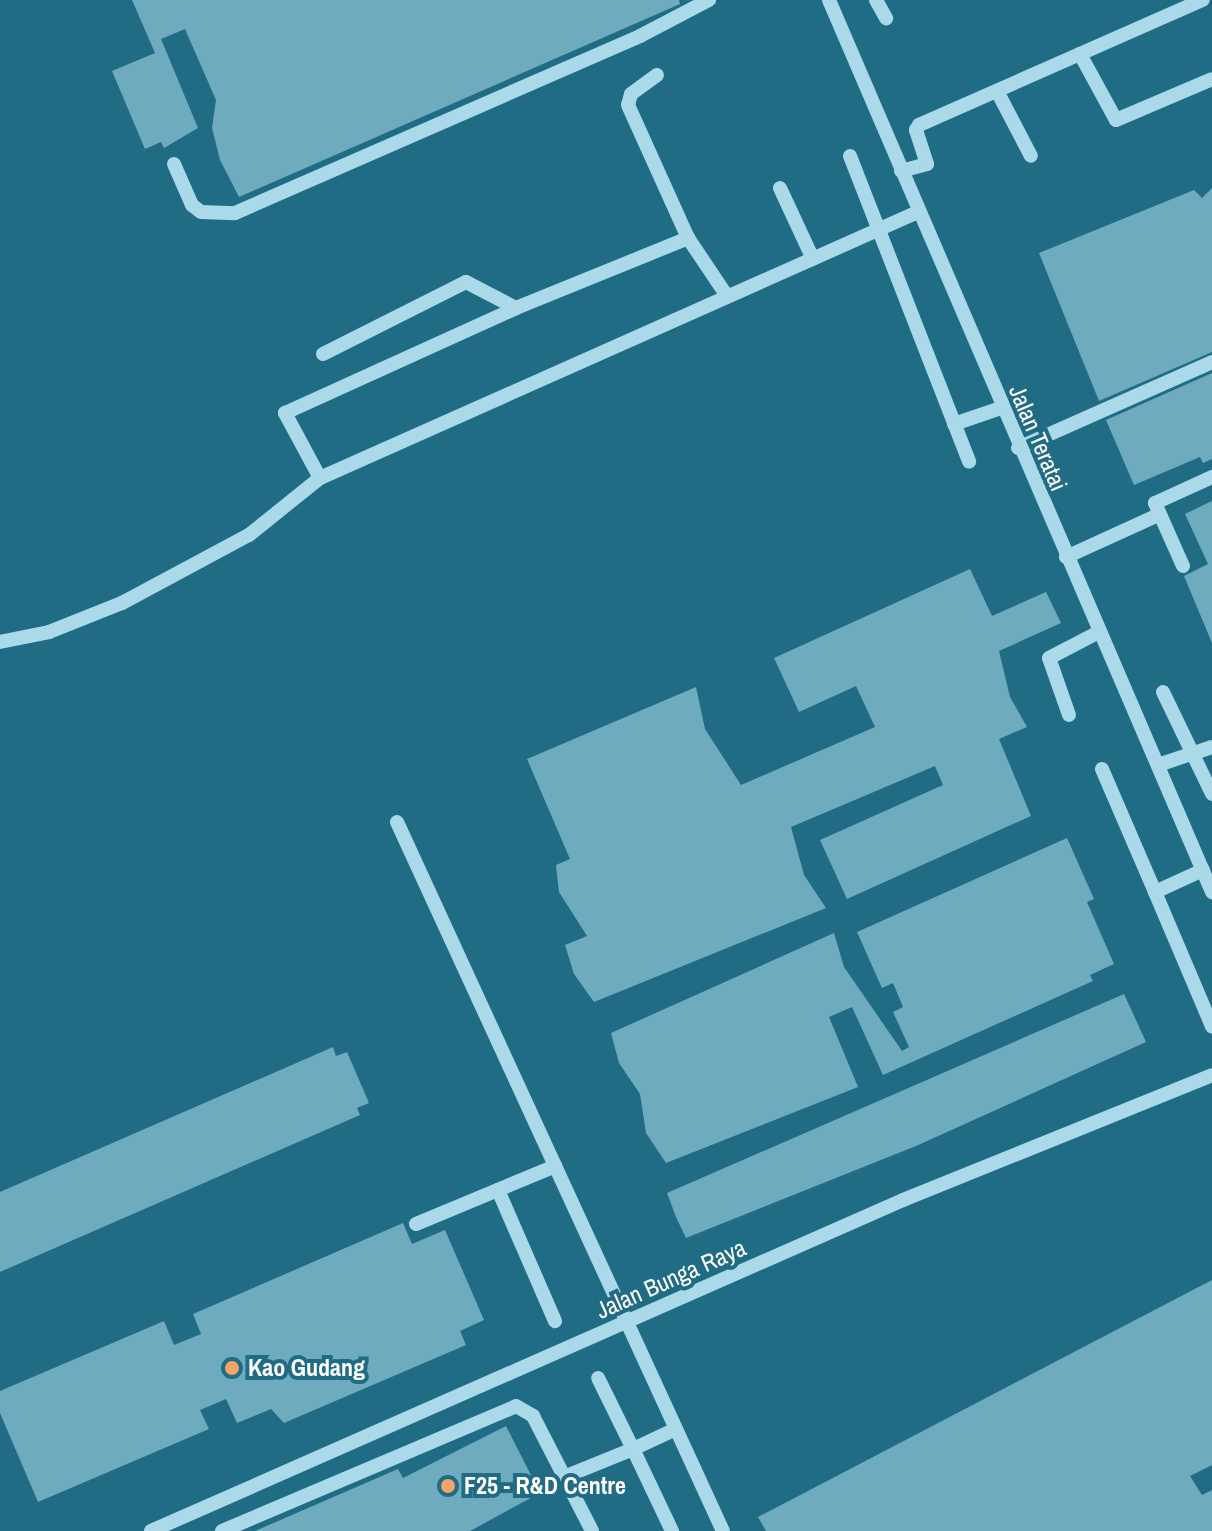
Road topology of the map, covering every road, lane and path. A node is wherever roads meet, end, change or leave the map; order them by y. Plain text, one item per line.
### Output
1 (709, 0) edge
2 (829, 0) edge
3 (876, 0) edge
4 (1203, 0) edge
5 (886, 18) dead end
6 (1080, 54) junction
7 (657, 75) dead end
8 (1212, 79) edge
9 (997, 91) junction
10 (850, 156) dead end
11 (1031, 156) dead end
12 (174, 164) dead end
13 (901, 171) junction
14 (780, 188) dead end
15 (918, 212) junction
16 (878, 230) junction
17 (688, 238) junction
18 (813, 259) junction
19 (727, 296) junction
20 (516, 308) junction
21 (323, 354) dead end
22 (1212, 362) edge
23 (1001, 408) junction
24 (954, 424) junction
25 (1018, 448) junction
26 (969, 462) dead end
27 (1212, 477) edge
28 (320, 478) junction
29 (1158, 515) junction
30 (1066, 557) junction
31 (1183, 566) dead end
32 (1099, 632) junction
33 (0, 642) edge
34 (1163, 692) dead end
35 (1069, 715) dead end
36 (1212, 747) edge
37 (1193, 755) junction
38 (1158, 765) junction
39 (1102, 769) dead end
40 (1212, 794) edge
41 (397, 822) dead end
42 (1203, 870) junction
43 (1155, 892) junction
44 (1212, 892) edge
45 (1212, 1026) edge
46 (1212, 1075) edge
47 (555, 1166) junction
48 (498, 1190) junction
49 (416, 1224) dead end
50 (555, 1321) dead end
51 (628, 1322) junction
52 (598, 1378) dead end
53 (676, 1429) junction
54 (633, 1449) junction
55 (564, 1477) junction
56 (151, 1531) edge
57 (222, 1531) edge
58 (592, 1531) edge
59 (672, 1531) edge
60 (723, 1531) edge

1 - 12 street
2 - 13 street, Jalan Teratai
3 - 5 street
4 - 6 street
6 - 8 street
6 - 9 street
7 - 17 street
9 - 11 street
9 - 13 street
10 - 16 street
13 - 15 street, Jalan Teratai
14 - 18 street
15 - 16 street
15 - 23 street, Jalan Teratai
16 - 18 street
16 - 24 street
17 - 19 street
17 - 20 street
18 - 19 street
19 - 28 street
20 - 21 street
20 - 28 street
22 - 25 street
23 - 24 street
23 - 25 street, Jalan Teratai
24 - 26 street
25 - 30 street, Jalan Teratai
27 - 29 street
28 - 33 street
29 - 30 street
29 - 31 street
30 - 32 street, Jalan Teratai
32 - 35 street
32 - 38 street, Jalan Teratai
34 - 37 street
36 - 37 street
37 - 38 street
37 - 40 street
38 - 42 street, Jalan Teratai
39 - 43 street
41 - 47 street
42 - 43 street
42 - 44 street, Jalan Teratai
43 - 45 street
46 - 51 street, Jalan Bunga Raya
47 - 48 street
47 - 51 street
48 - 49 street
48 - 50 street
51 - 53 street
51 - 56 street, Jalan Bunga Raya
52 - 54 street
53 - 54 street
53 - 60 street
54 - 55 street
54 - 59 street
55 - 57 street
55 - 58 street

